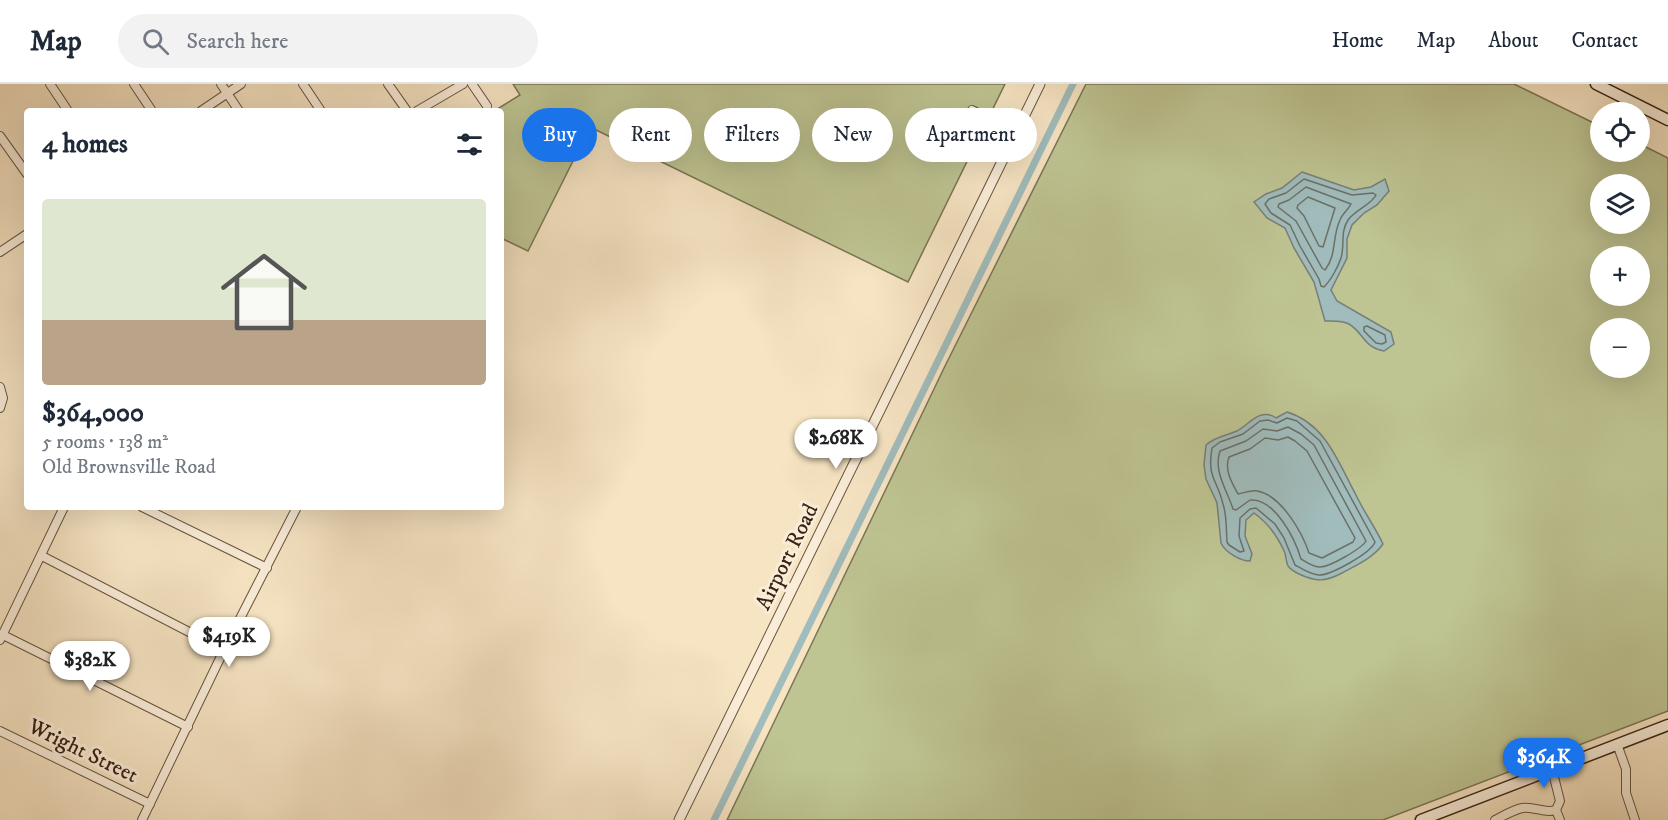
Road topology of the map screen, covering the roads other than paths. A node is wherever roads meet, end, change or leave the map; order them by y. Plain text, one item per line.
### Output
1 (50, 84) edge
2 (134, 84) edge
3 (221, 84) edge
4 (240, 84) edge
5 (303, 84) edge
6 (388, 84) edge
7 (463, 84) edge
8 (472, 84) edge
9 (1040, 84) edge
10 (1596, 84) edge
11 (227, 93) junction
12 (487, 106) dead end
13 (66, 108) edge
14 (150, 108) edge
15 (205, 108) edge
16 (237, 108) edge
17 (319, 108) edge
18 (404, 108) edge
19 (422, 108) edge
20 (1028, 108) edge
21 (1668, 120) edge
22 (0, 136) edge
23 (1002, 162) edge
24 (24, 170) edge
25 (24, 236) edge
26 (0, 252) edge
27 (0, 387) edge
28 (1, 406) edge
29 (63, 510) edge
30 (148, 510) edge
31 (296, 510) edge
32 (42, 556) junction
33 (267, 568) junction
34 (1, 638) edge
35 (224, 650) junction
36 (1668, 725) edge
37 (188, 727) junction
38 (0, 731) edge
39 (1617, 744) junction
40 (1552, 770) junction
41 (150, 804) junction
42 (1556, 810) junction
43 (142, 820) edge
44 (679, 820) edge
45 (1421, 820) edge
46 (1495, 820) edge
47 (1560, 820) edge
48 (1635, 820) edge

1 - 13 street
2 - 14 street
3 - 11 street
4 - 11 street
5 - 17 street
6 - 18 street
7 - 19 street
8 - 12 street
9 - 20 street, Airport Road
10 - 21 main road
11 - 15 street
11 - 16 street
22 - 24 street
23 - 44 street, Airport Road
25 - 26 street
27 - 28 street
29 - 32 street
30 - 33 street
31 - 33 street
32 - 34 street
32 - 35 street
33 - 35 street
34 - 37 street
35 - 37 street
36 - 39 main road
37 - 41 street
38 - 41 street, Wright Street
39 - 40 main road
39 - 48 street
40 - 42 street
40 - 45 main road
41 - 43 street
42 - 46 street
42 - 47 street

